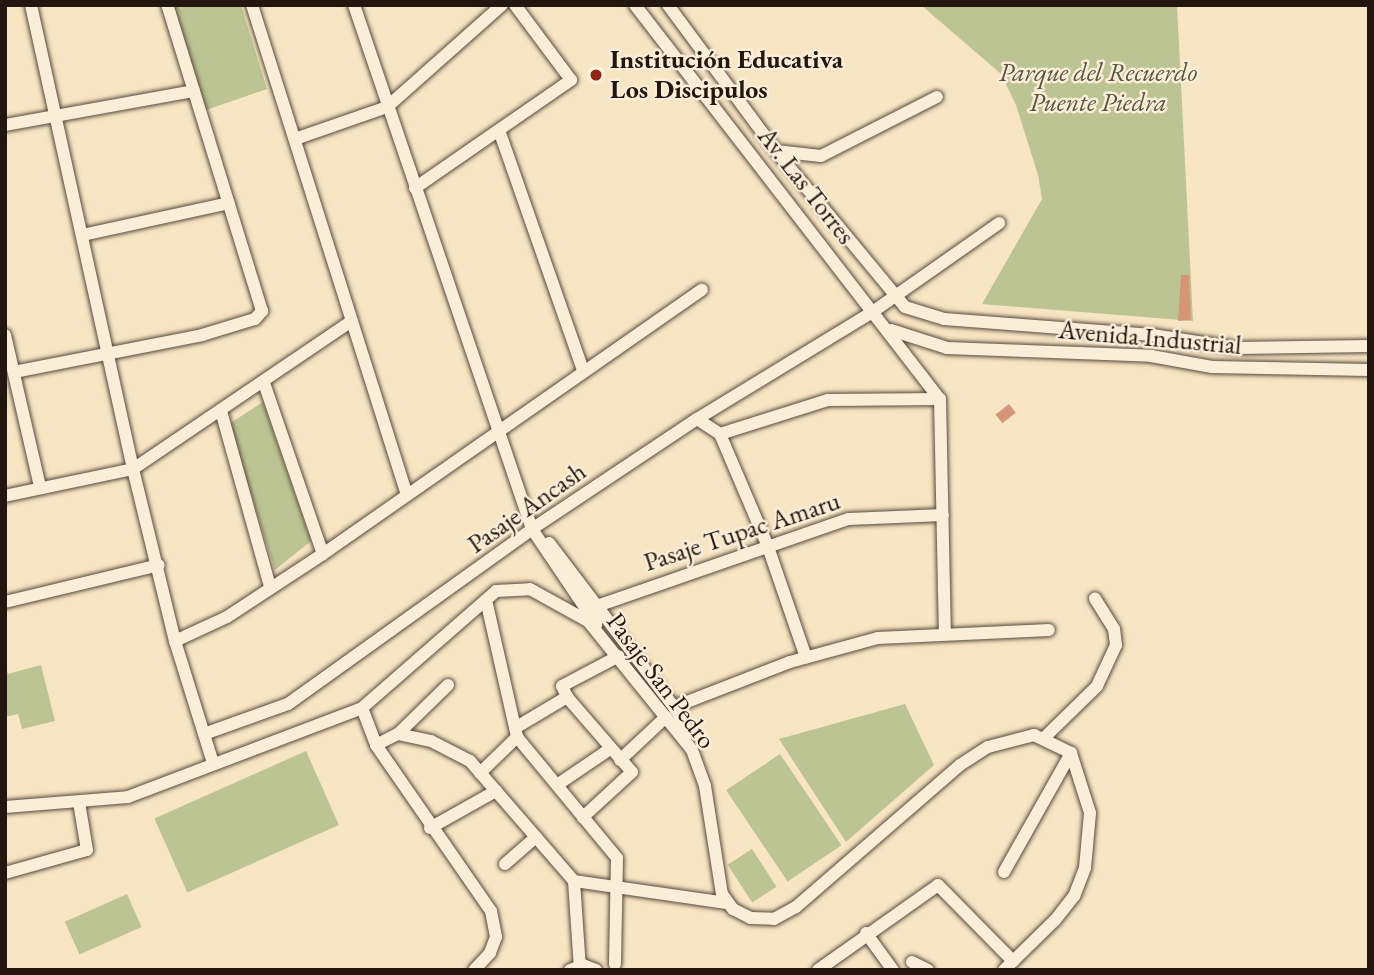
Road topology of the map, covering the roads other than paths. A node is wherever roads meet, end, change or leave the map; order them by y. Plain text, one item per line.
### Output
1 (167, 5) edge
2 (252, 5) edge
3 (354, 5) edge
4 (502, 5) edge
5 (515, 5) edge
6 (635, 5) edge
7 (668, 5) edge
8 (35, 6) edge
9 (194, 91) junction
10 (937, 97) dead end
11 (387, 107) junction
12 (55, 115) junction
13 (5, 125) edge
14 (500, 133) junction
15 (295, 139) junction
16 (776, 151) junction
17 (415, 188) junction
18 (229, 203) junction
19 (999, 223) dead end
20 (82, 235) junction
21 (702, 290) dead end
22 (893, 298) junction
23 (874, 310) junction
24 (352, 321) junction
25 (888, 329) junction
26 (5, 335) edge
27 (1369, 346) edge
28 (108, 353) junction
29 (583, 370) junction
30 (1369, 370) edge
31 (14, 372) junction
32 (264, 383) junction
33 (12, 392) edge
34 (940, 400) junction
35 (221, 411) junction
36 (697, 419) junction
37 (496, 430) junction
38 (720, 434) junction
39 (133, 469) junction
40 (40, 487) junction
41 (406, 492) junction
42 (5, 496) edge
43 (943, 515) junction
44 (532, 529) junction
45 (767, 544) junction
46 (323, 554) junction
47 (159, 565) junction
48 (270, 587) junction
49 (1096, 598) dead end
50 (486, 600) junction
51 (5, 602) edge
52 (600, 605) junction
53 (1049, 630) dead end
54 (945, 633) junction
55 (176, 641) junction
56 (609, 644) junction
57 (619, 656) junction
58 (806, 657) junction
59 (448, 685) dead end
60 (567, 697) junction
61 (362, 708) junction
62 (670, 712) junction
63 (516, 732) junction
64 (204, 734) junction
65 (398, 734) junction
66 (1045, 737) junction
67 (376, 745) junction
68 (610, 749) junction
69 (1071, 753) junction
70 (620, 760) junction
71 (213, 763) junction
72 (480, 773) junction
73 (557, 785) junction
74 (496, 791) junction
75 (79, 802) junction
76 (5, 807) edge
77 (583, 817) junction
78 (430, 828) junction
79 (536, 836) junction
80 (505, 864) dead end
81 (1004, 872) dead end
82 (5, 873) edge
83 (574, 881) junction
84 (615, 884) junction
85 (727, 903) junction
86 (866, 933) junction
87 (912, 962) dead end
88 (615, 964) dead end
89 (1008, 965) edge
90 (577, 969) edge
91 (474, 970) edge
92 (596, 970) edge
93 (818, 970) edge
94 (893, 970) edge
95 (928, 970) edge

1 - 9 street
2 - 15 street
3 - 11 street
4 - 11 street
5 - 14 street
6 - 23 street, Av. Las Torres
7 - 16 street, Av. Las Torres
8 - 12 street
9 - 12 street
9 - 18 street
10 - 16 street
11 - 15 street
11 - 17 street
12 - 13 street
12 - 20 street
14 - 17 street
14 - 29 street
15 - 24 street
16 - 22 street, Av. Las Torres
17 - 37 street
18 - 20 street
18 - 28 street
19 - 22 street, Pasaje Ancash
20 - 28 street
21 - 29 street
22 - 23 street, Pasaje Ancash
22 - 27 street
23 - 25 street, Av. Las Torres
23 - 36 street, Pasaje Ancash
24 - 32 street
24 - 41 street
25 - 30 street, Avenida Industrial
25 - 34 street, Av. Las Torres
26 - 31 street
28 - 31 street
28 - 39 street
29 - 37 street
31 - 33 street
32 - 35 street
32 - 46 street
33 - 40 street
34 - 38 street
34 - 43 street
35 - 39 street
35 - 48 street
36 - 38 street
36 - 44 street, Pasaje Ancash
37 - 41 street
37 - 44 street
38 - 45 street
39 - 40 street
39 - 47 street
40 - 42 street
41 - 46 street
43 - 45 street, Pasaje Tupac Amaru
43 - 54 street
44 - 52 street
44 - 56 street
44 - 64 street, Pasaje Ancash
45 - 52 street, Pasaje Tupac Amaru
45 - 58 street
46 - 48 street
47 - 51 street
47 - 55 street
48 - 55 street
49 - 66 street
50 - 56 street, Pasaje San Pedro
50 - 61 street, Pasaje San Pedro
50 - 63 street
52 - 62 street
53 - 54 street
54 - 58 street
55 - 64 street
56 - 57 street, Pasaje San Pedro
57 - 60 street
57 - 62 street, Pasaje San Pedro
58 - 62 street
59 - 65 street
60 - 63 street
60 - 68 street
61 - 67 street
61 - 71 street, Pasaje San Pedro
62 - 70 street
62 - 85 street, Pasaje San Pedro
63 - 72 street
63 - 73 street
64 - 71 street
65 - 67 street
65 - 72 street
66 - 69 street
66 - 85 street
67 - 78 street
68 - 70 street
68 - 73 street
69 - 81 street
69 - 89 street
70 - 77 street
71 - 75 street, Pasaje San Pedro
72 - 74 street
73 - 77 street
74 - 78 street
74 - 79 street
75 - 76 street, Pasaje San Pedro
75 - 82 street
77 - 84 street
78 - 91 street
79 - 80 street
79 - 83 street
83 - 84 street
83 - 90 street
84 - 85 street
84 - 88 street
86 - 89 street
86 - 93 street
86 - 94 street
87 - 95 street
90 - 92 street

